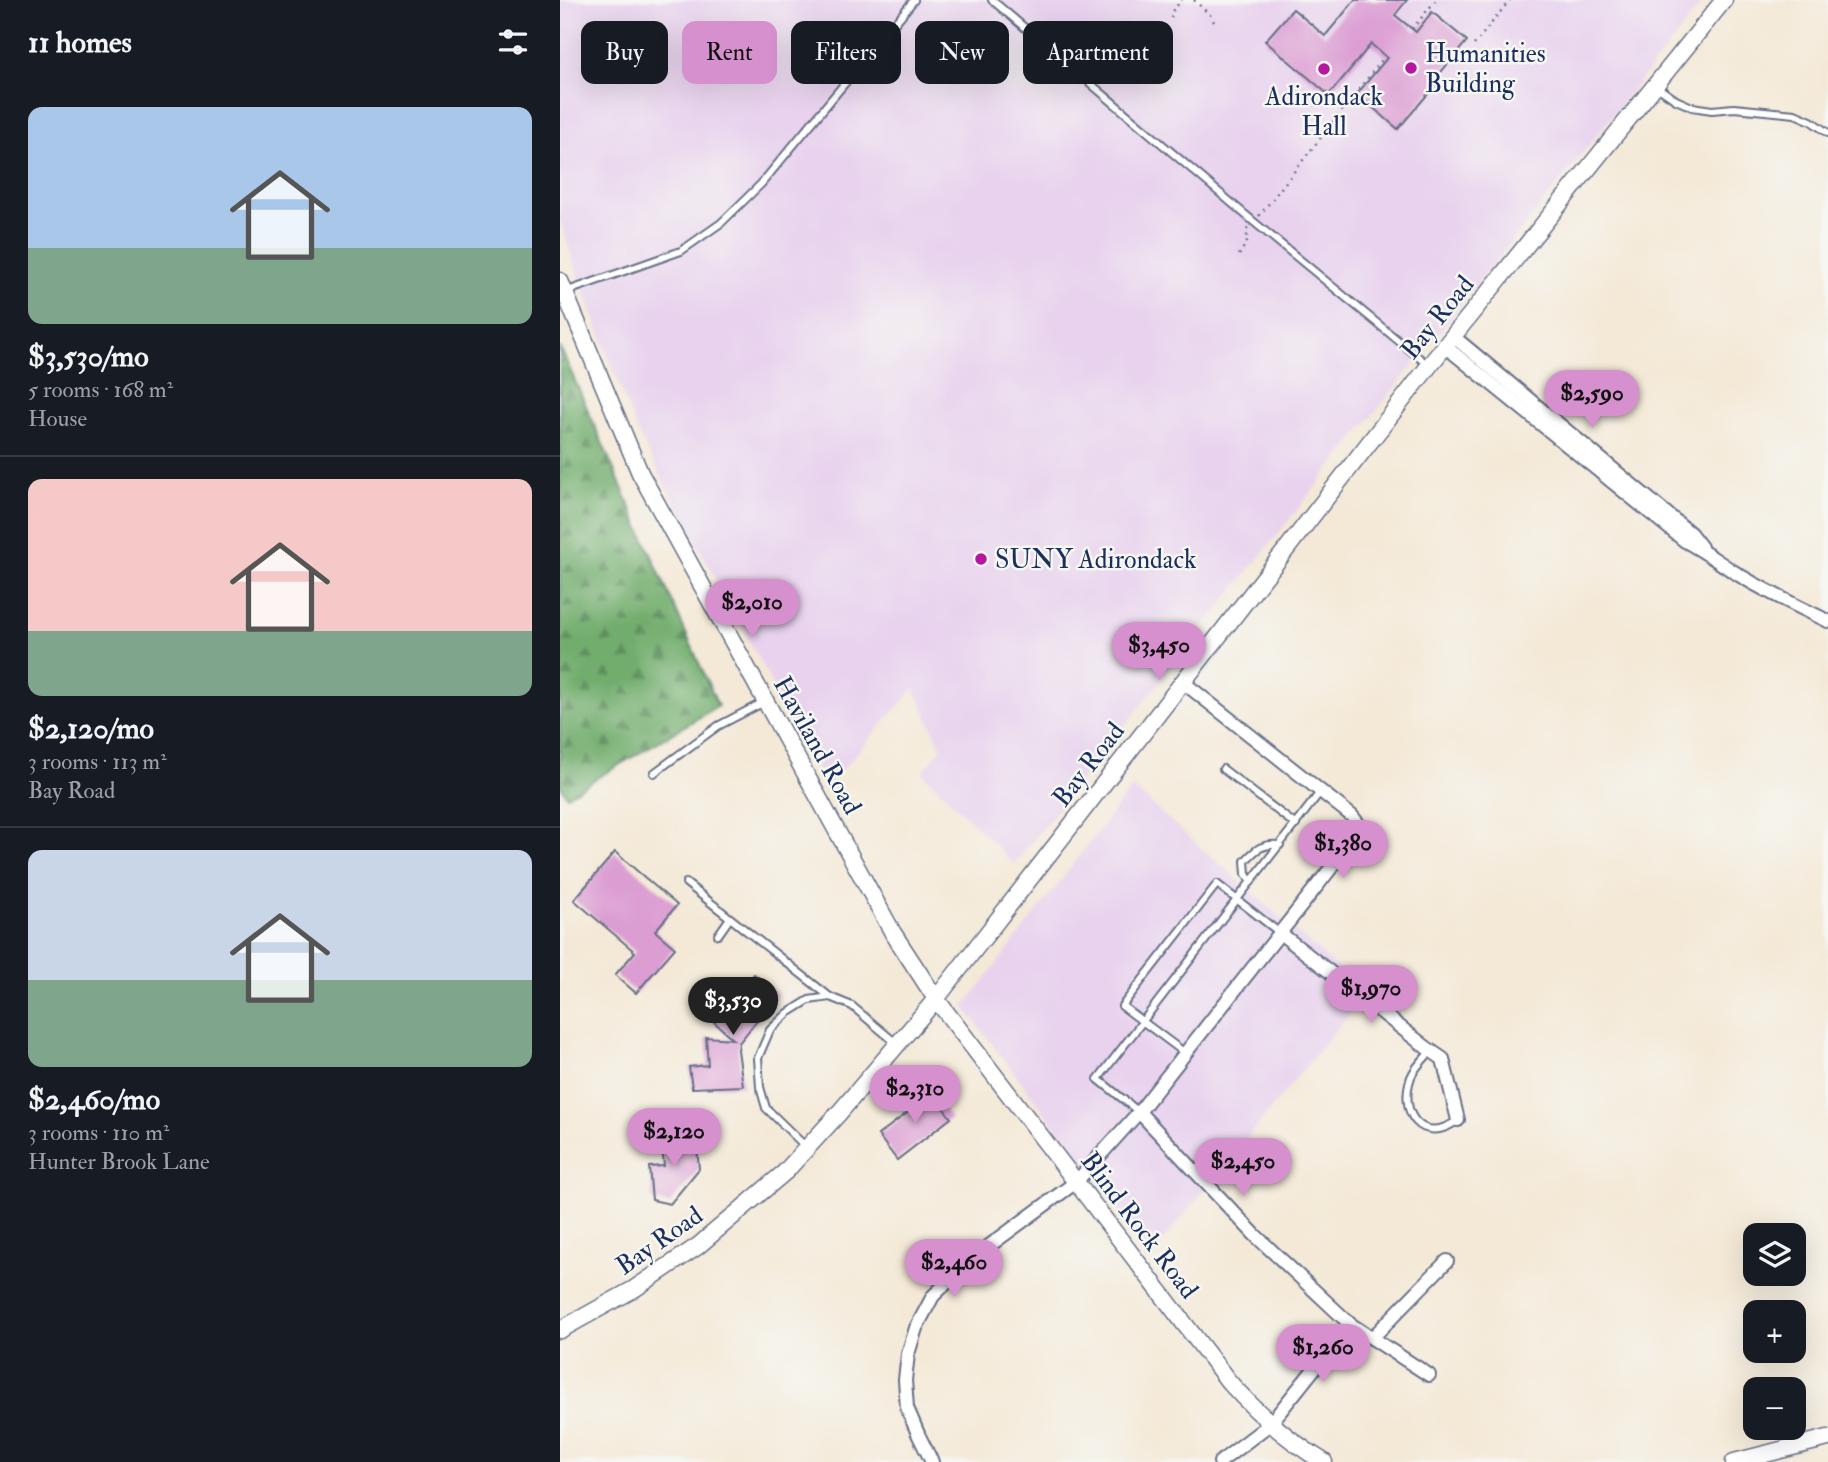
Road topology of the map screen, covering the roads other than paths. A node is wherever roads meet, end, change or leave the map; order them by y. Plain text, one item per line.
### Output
1 (914, 0) edge
2 (992, 0) edge
3 (1724, 0) edge
4 (1656, 86) junction
5 (1828, 133) edge
6 (562, 287) edge
7 (1450, 341) junction
8 (1429, 366) junction
9 (1828, 621) edge
10 (1183, 682) junction
11 (766, 701) junction
12 (1223, 769) dead end
13 (654, 773) dead end
14 (1321, 791) junction
15 (1296, 825) junction
16 (1280, 845) junction
17 (1251, 882) junction
18 (686, 883) dead end
19 (1238, 900) junction
20 (730, 918) junction
21 (1280, 933) junction
22 (719, 935) dead end
23 (830, 997) junction
24 (936, 999) junction
25 (1143, 1023) junction
26 (898, 1044) junction
27 (1432, 1051) junction
28 (1185, 1054) junction
29 (1139, 1112) junction
30 (1458, 1120) joint
31 (807, 1149) junction
32 (1076, 1182) junction
33 (1447, 1261) dead end
34 (1350, 1324) junction
35 (560, 1330) edge
36 (1372, 1338) junction
37 (1429, 1375) dead end
38 (1270, 1424) junction
39 (1828, 1438) edge
40 (1777, 1457) edge
41 (932, 1462) edge
42 (1220, 1462) edge
43 (1324, 1462) edge
44 (1734, 1462) edge

1 - 6 lane
2 - 8 lane
3 - 4 street, Bay Road
4 - 5 lane
4 - 7 street, Bay Road
6 - 11 street, Haviland Road
7 - 8 street, Bay Road
7 - 9 street
8 - 10 street, Bay Road
10 - 14 street
10 - 24 street, Bay Road
11 - 13 lane
11 - 24 street, Haviland Road
12 - 15 lane
14 - 15 lane
14 - 21 street
15 - 16 lane
16 - 17 lane
16 - 17 lane
17 - 19 lane
18 - 20 lane
19 - 21 lane
19 - 25 lane
19 - 25 lane
20 - 22 lane
20 - 23 lane
21 - 27 street
21 - 28 street
23 - 26 lane
23 - 31 lane
24 - 26 street, Bay Road
24 - 32 street, Blind Rock Road
25 - 28 lane
25 - 29 lane
26 - 31 street, Bay Road
27 - 30 street
27 - 30 lane
28 - 29 street
29 - 32 street
29 - 34 street
31 - 35 street, Bay Road
32 - 38 street, Blind Rock Road
32 - 41 street
33 - 36 street
34 - 36 street
34 - 38 street
36 - 37 street
38 - 42 street
38 - 43 street, Blind Rock Road
39 - 40 street
40 - 44 street

